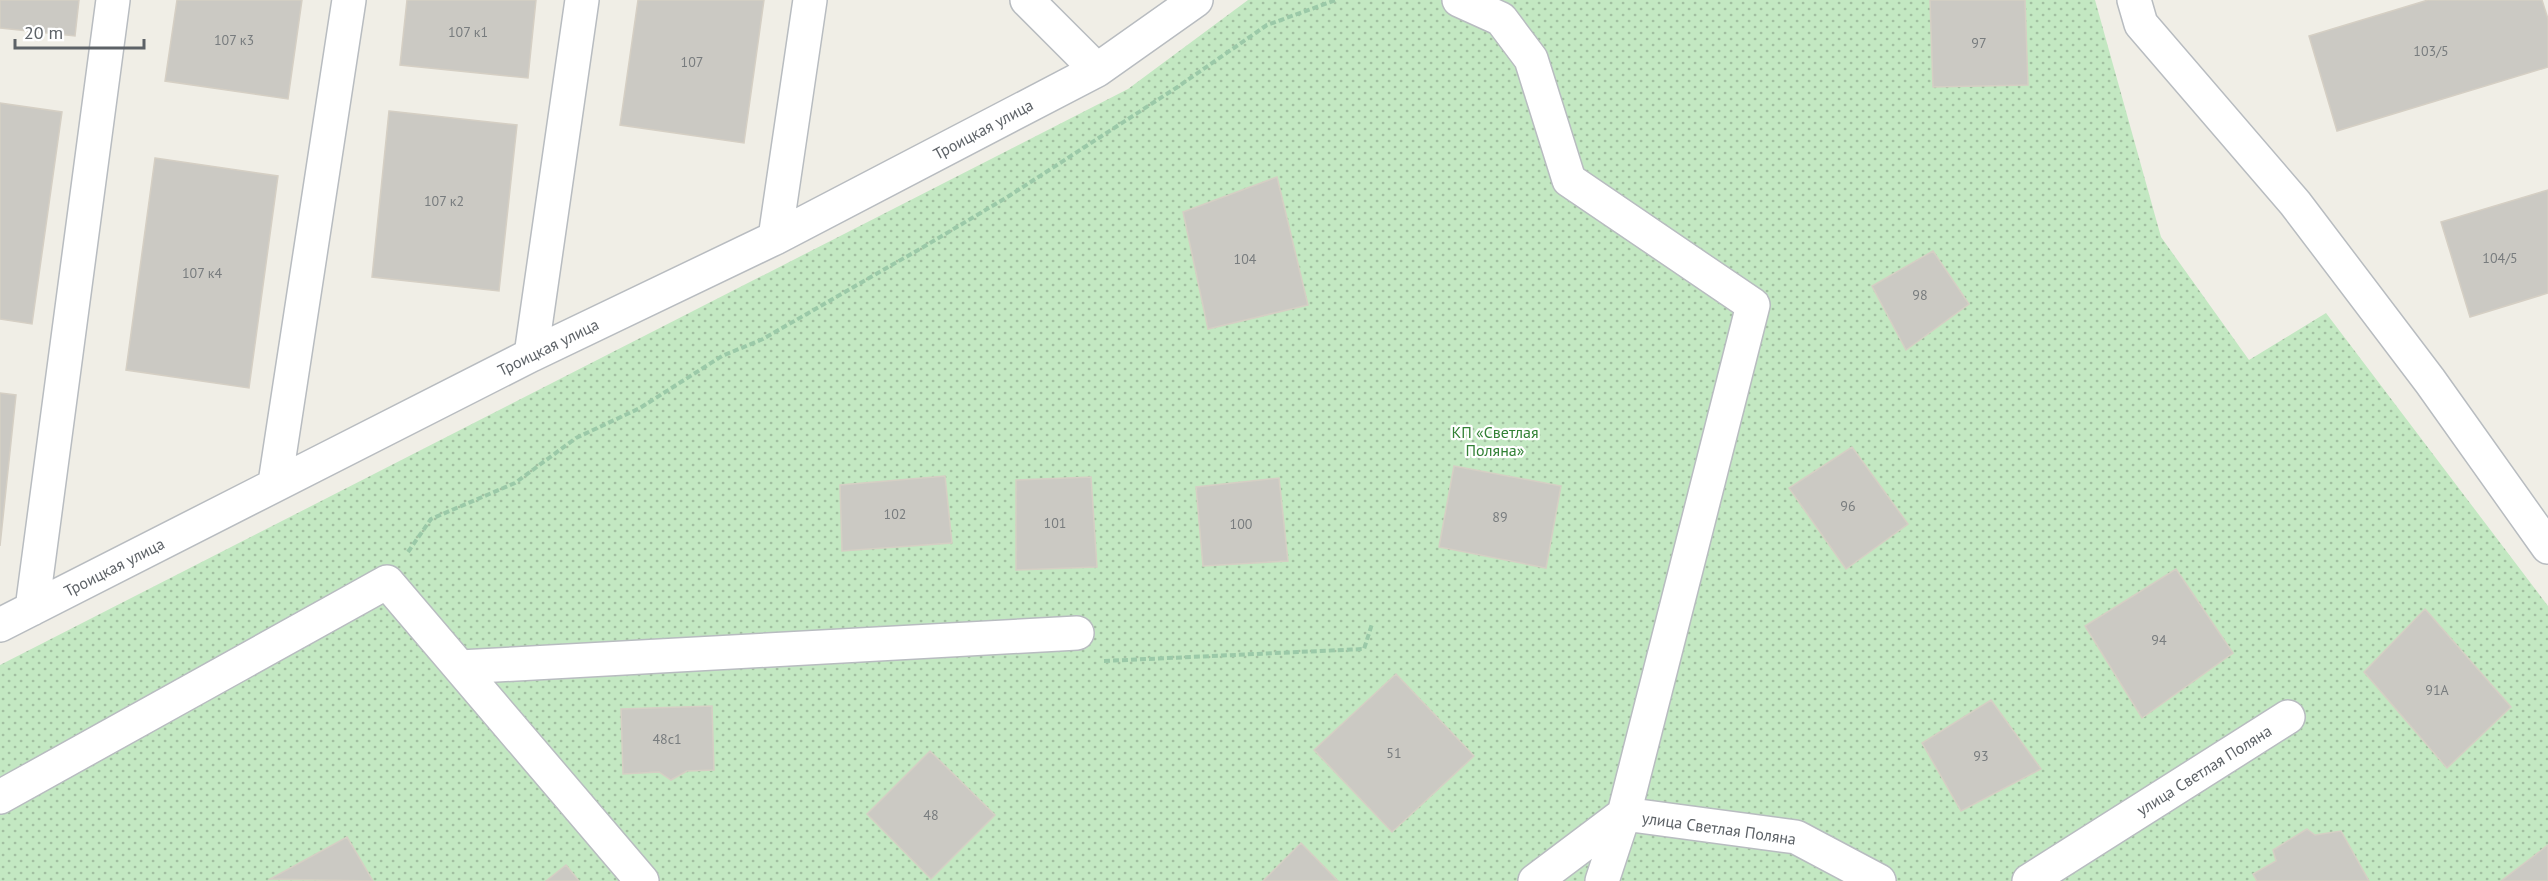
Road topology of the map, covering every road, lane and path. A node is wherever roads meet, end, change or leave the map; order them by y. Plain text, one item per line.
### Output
1 (113, 0) edge
2 (349, 0) edge
3 (582, 0) edge
4 (810, 0) edge
5 (1027, 0) edge
6 (1196, 0) edge
7 (1336, 0) edge
8 (1459, 0) edge
9 (2134, 0) edge
10 (1097, 70) junction
11 (775, 238) junction
12 (531, 355) junction
13 (275, 483) junction
14 (2548, 547) edge
15 (387, 582) junction
16 (32, 609) junction
17 (1372, 624) dead end
18 (0, 625) edge
19 (1077, 633) joint
20 (460, 667) junction
21 (2288, 717) dead end
22 (0, 797) edge
23 (1624, 814) junction
24 (642, 881) edge
25 (1535, 881) edge
26 (1602, 881) edge
27 (1879, 881) edge
28 (2029, 881) edge

1 - 16 street
2 - 13 street
3 - 12 street
4 - 11 street
5 - 10 street
6 - 10 street, Троицкая улица
7 - 15 path
8 - 23 street
9 - 14 street
10 - 11 street, Троицкая улица
11 - 12 street, Троицкая улица
12 - 13 street, Троицкая улица
13 - 16 street, Троицкая улица
15 - 20 street
15 - 22 street
16 - 18 street, Троицкая улица
17 - 19 path
19 - 20 street
20 - 24 street
21 - 28 street, улица Светлая Поляна
23 - 25 street, улица Светлая Поляна
23 - 26 street
23 - 27 street, улица Светлая Поляна

